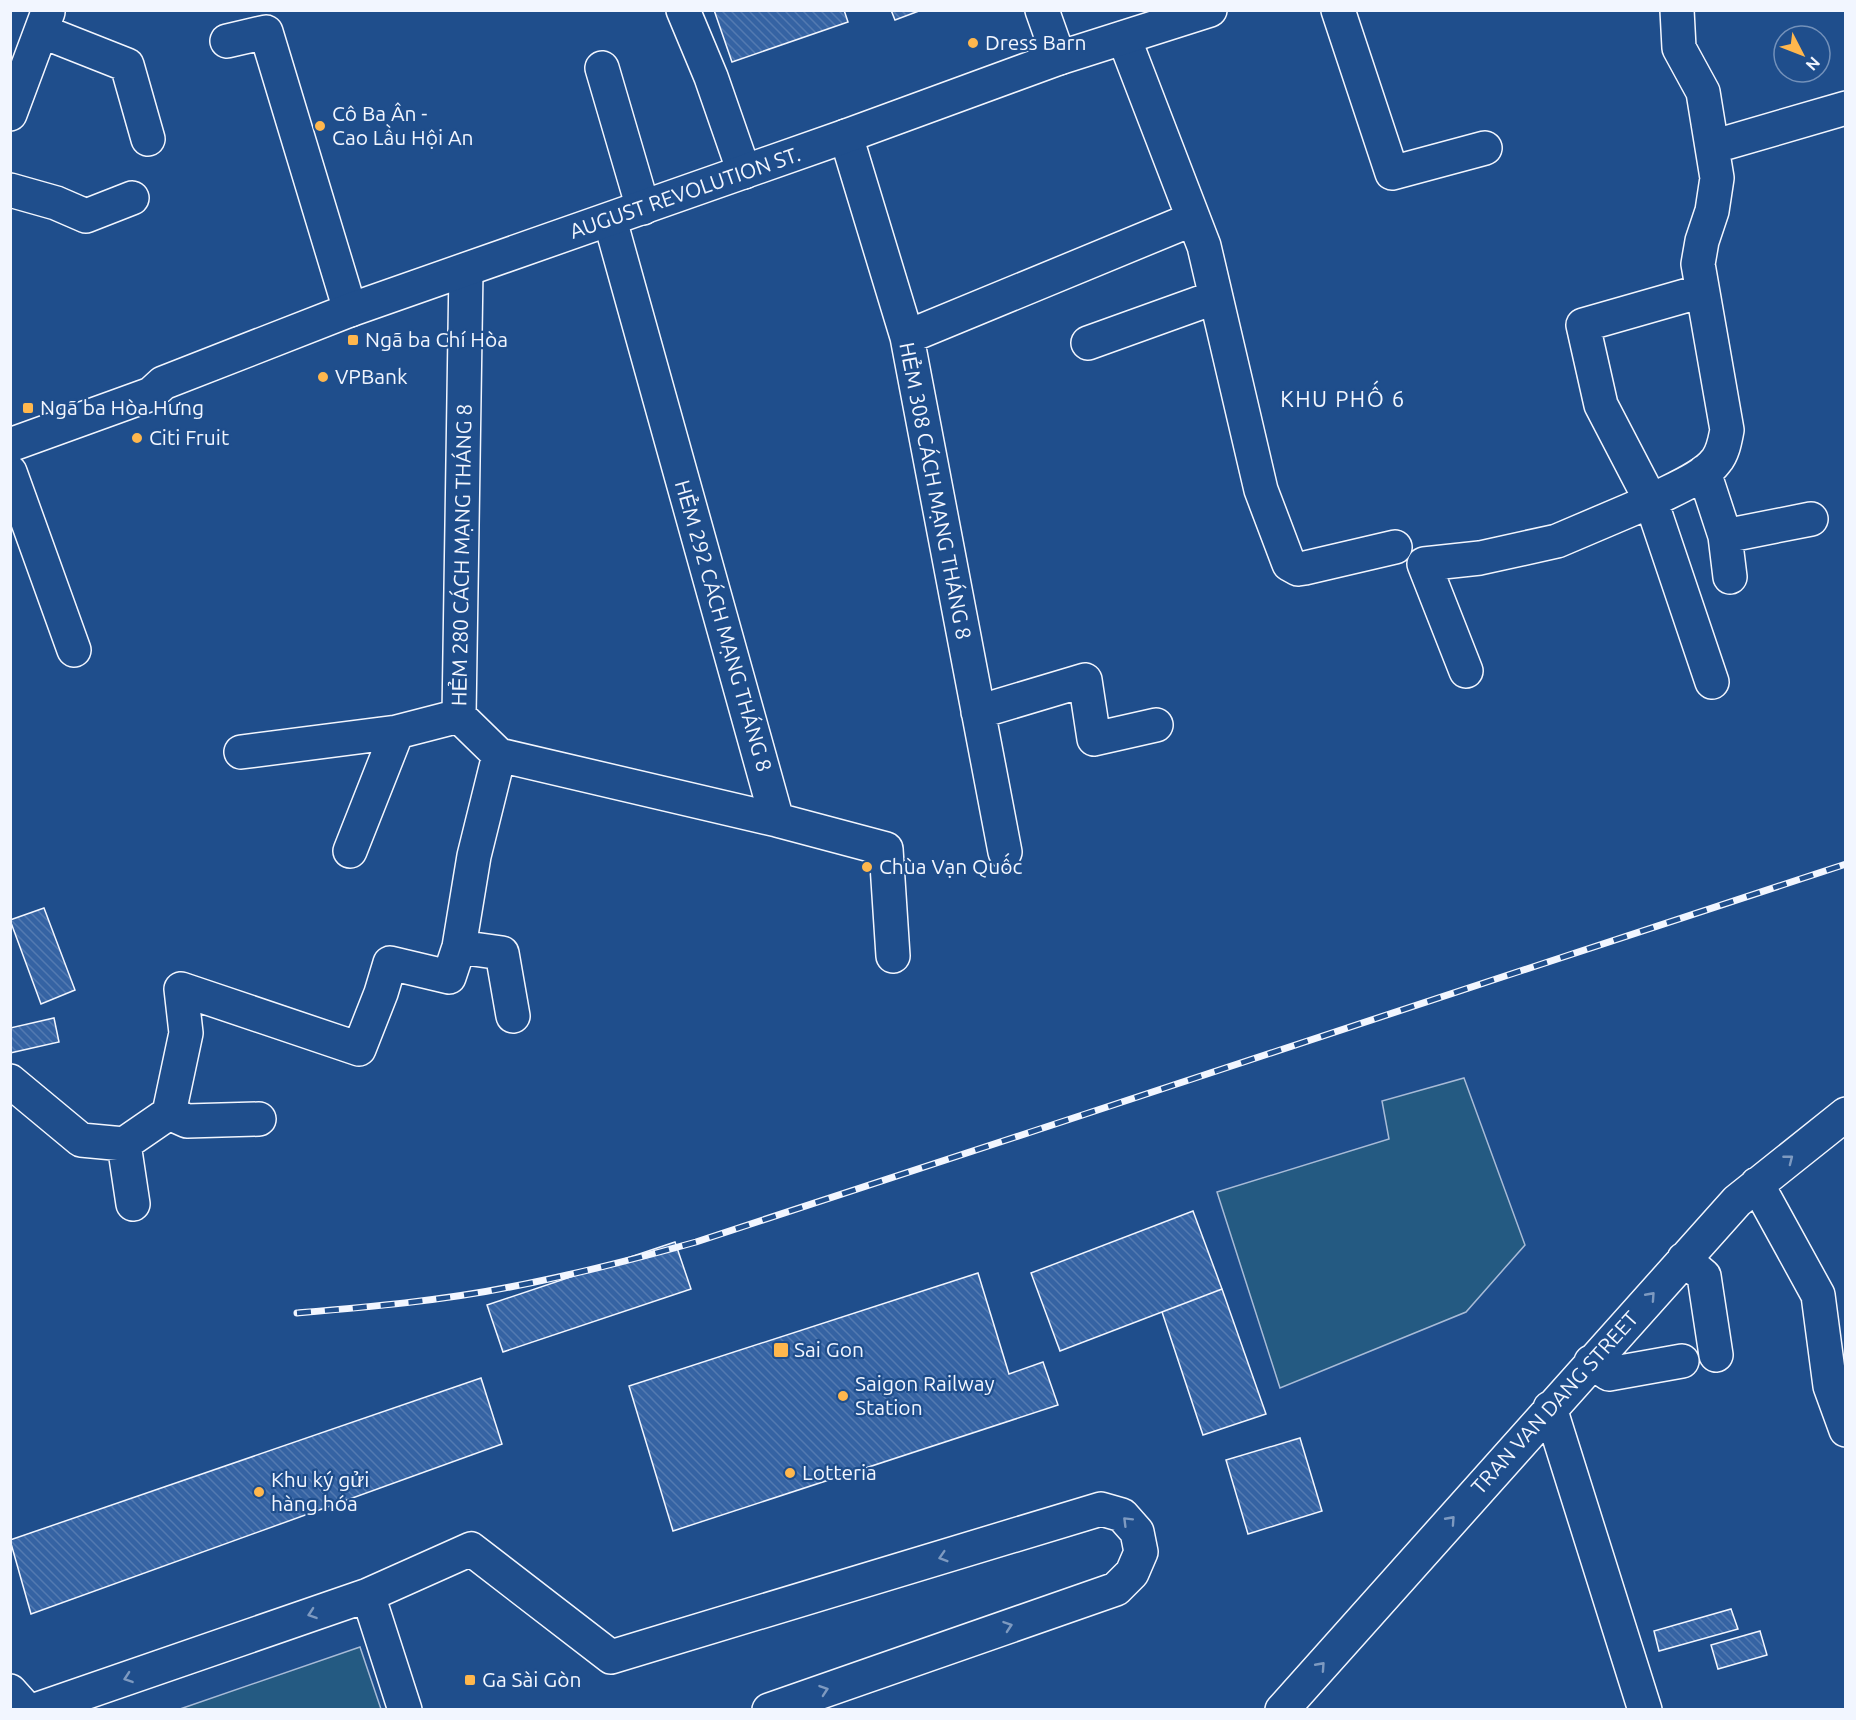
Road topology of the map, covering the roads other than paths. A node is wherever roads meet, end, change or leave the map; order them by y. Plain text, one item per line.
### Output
1 (683, 10) edge
2 (1042, 10) edge
3 (1210, 10) edge
4 (1338, 10) edge
5 (1677, 10) edge
6 (45, 21) edge
7 (1124, 38) junction
8 (227, 41) dead end
9 (1059, 58) junction
10 (602, 68) dead end
11 (1845, 108) edge
12 (10, 114) edge
13 (846, 136) junction
14 (148, 139) dead end
15 (1712, 147) junction
16 (1485, 148) dead end
17 (744, 172) junction
18 (10, 190) edge
19 (132, 198) dead end
20 (643, 208) junction
21 (1193, 219) junction
22 (610, 220) junction
23 (466, 270) junction
24 (1702, 291) junction
25 (1216, 297) junction
26 (350, 310) junction
27 (907, 337) junction
28 (1088, 343) dead end
29 (164, 383) junction
30 (10, 424) edge
31 (10, 445) edge
32 (10, 472) edge
33 (1704, 472) junction
34 (1651, 501) junction
35 (1811, 519) dead end
36 (1725, 536) junction
37 (1395, 547) dead end
38 (1730, 577) dead end
39 (74, 650) dead end
40 (1466, 671) dead end
41 (1712, 682) dead end
42 (978, 712) junction
43 (459, 716) junction
44 (1156, 724) dead end
45 (397, 732) junction
46 (242, 752) dead end
47 (499, 755) junction
48 (777, 820) junction
49 (350, 851) dead end
50 (1005, 852) dead end
51 (459, 947) junction
52 (893, 956) dead end
53 (513, 1016) dead end
54 (10, 1081) edge
55 (169, 1113) junction
56 (1845, 1114) edge
57 (259, 1119) dead end
58 (124, 1144) junction
59 (1757, 1184) junction
60 (133, 1204) dead end
61 (1684, 1259) junction
62 (1716, 1354) dead end
63 (1682, 1361) dead end
64 (1591, 1362) junction
65 (1550, 1408) junction
66 (1845, 1430) edge
67 (368, 1595) junction
68 (10, 1691) edge
69 (27, 1710) edge
70 (35, 1710) edge
71 (405, 1710) edge
72 (769, 1710) edge
73 (1282, 1710) edge
74 (1645, 1710) edge

1 - 17 main road
2 - 9 main road
3 - 7 main road, AUGUST REVOLUTION ST.
4 - 16 main road
5 - 15 main road
6 - 12 main road
6 - 14 main road
7 - 9 main road, AUGUST REVOLUTION ST.
7 - 21 main road
8 - 26 main road
9 - 13 main road, AUGUST REVOLUTION ST.
10 - 20 main road
11 - 15 main road
13 - 17 main road, AUGUST REVOLUTION ST.
13 - 27 main road, HẺM 308 CÁCH MẠNG THÁNG 8
15 - 24 main road
17 - 20 main road, AUGUST REVOLUTION ST.
18 - 19 main road
20 - 22 main road, AUGUST REVOLUTION ST.
21 - 25 main road
21 - 27 main road
22 - 23 main road, AUGUST REVOLUTION ST.
22 - 48 main road, HẺM 292 CÁCH MẠNG THÁNG 8
23 - 26 main road, AUGUST REVOLUTION ST.
23 - 43 main road, HẺM 280 CÁCH MẠNG THÁNG 8
24 - 33 main road
24 - 34 main road
25 - 28 main road
25 - 37 main road
26 - 29 main road, AUGUST REVOLUTION ST.
27 - 42 main road, HẺM 308 CÁCH MẠNG THÁNG 8
29 - 30 main road, AUGUST REVOLUTION ST.
29 - 31 main road, AUGUST REVOLUTION ST.
32 - 39 main road
33 - 34 main road
33 - 36 main road
34 - 40 main road
34 - 41 main road
35 - 36 main road
36 - 38 main road
42 - 44 main road
42 - 50 main road, HẺM 308 CÁCH MẠNG THÁNG 8
43 - 45 main road
43 - 47 main road, HẺM 280 CÁCH MẠNG THÁNG 8
45 - 46 main road
45 - 49 main road
47 - 48 main road
47 - 51 main road
48 - 52 main road
51 - 53 main road
51 - 55 main road
54 - 58 main road
55 - 57 main road
55 - 58 main road
59 -> 56 main road, TRAN VAN DANG STREET
58 - 60 main road
59 - 61 main road, TRAN VAN DANG STREET
59 - 66 main road
61 - 62 main road
64 -> 61 main road, TRAN VAN DANG STREET
63 - 64 main road
64 - 65 main road, TRAN VAN DANG STREET
73 -> 65 main road, TRAN VAN DANG STREET
65 - 74 main road
67 -> 70 main road
67 - 71 main road
72 -> 67 main road
68 - 69 main road

